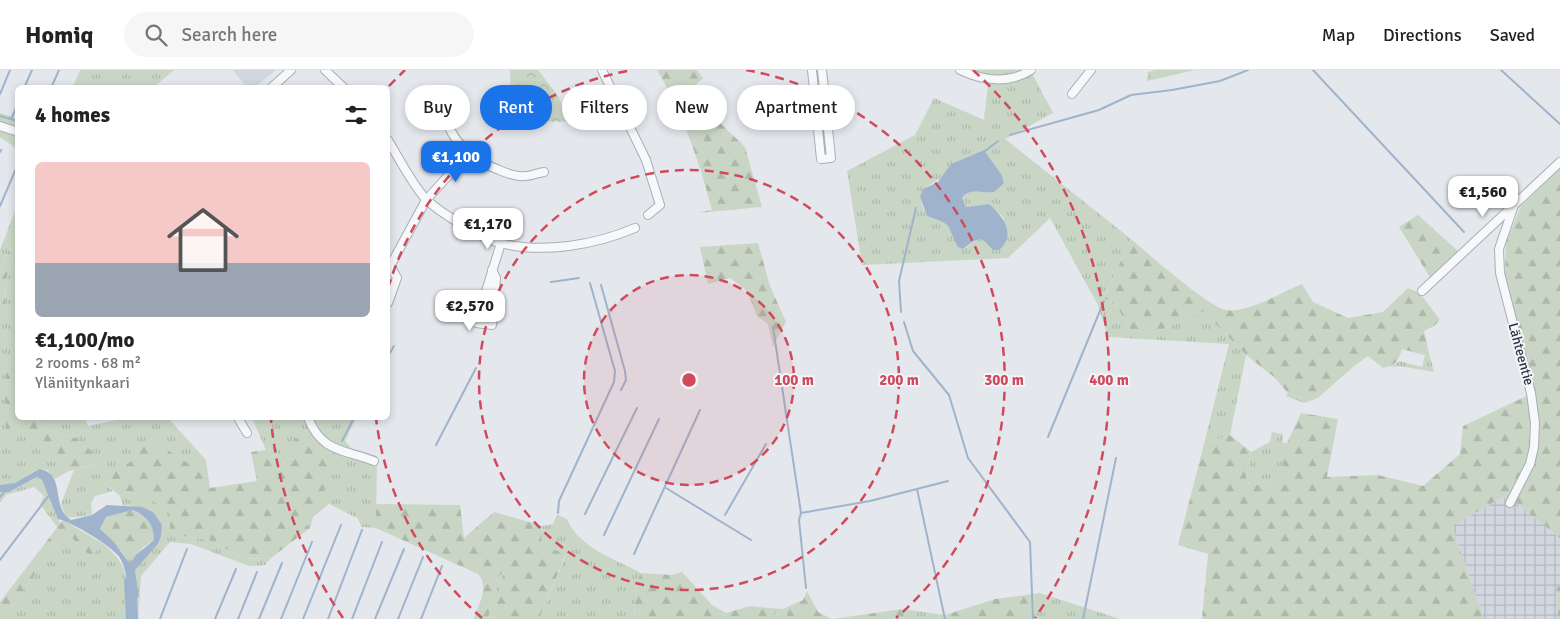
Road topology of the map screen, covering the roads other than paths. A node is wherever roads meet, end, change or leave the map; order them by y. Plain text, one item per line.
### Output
1 (291, 70) edge
2 (325, 70) edge
3 (602, 70) edge
4 (812, 70) edge
5 (822, 70) edge
6 (960, 70) edge
7 (1031, 70) edge
8 (1092, 70) edge
9 (274, 85) edge
10 (341, 85) edge
11 (1072, 94) dead end
12 (0, 126) edge
13 (449, 130) edge
14 (15, 131) edge
15 (390, 143) edge
16 (468, 154) junction
17 (1560, 162) edge
18 (544, 172) dead end
19 (426, 200) junction
20 (1514, 205) junction
21 (648, 215) dead end
22 (635, 228) dead end
23 (501, 243) junction
24 (390, 266) edge
25 (390, 269) edge
26 (492, 270) junction
27 (1422, 291) dead end
28 (390, 297) edge
29 (239, 420) edge
30 (309, 420) edge
31 (247, 433) dead end
32 (374, 461) dead end
33 (1510, 503) dead end

1 - 9 street
2 - 10 street
3 - 21 street
4 - 5 street
6 - 7 street
8 - 11 street
12 - 14 street
13 - 16 street
15 - 19 street
16 - 18 street
16 - 19 street
17 - 20 street, Lähteentie
19 - 23 street
19 - 24 street
20 - 27 street, Lähteentie
20 - 33 street, Lähteentie
22 - 23 street
23 - 26 street
25 - 28 street
26 - 26 street
29 - 31 street
30 - 32 street

